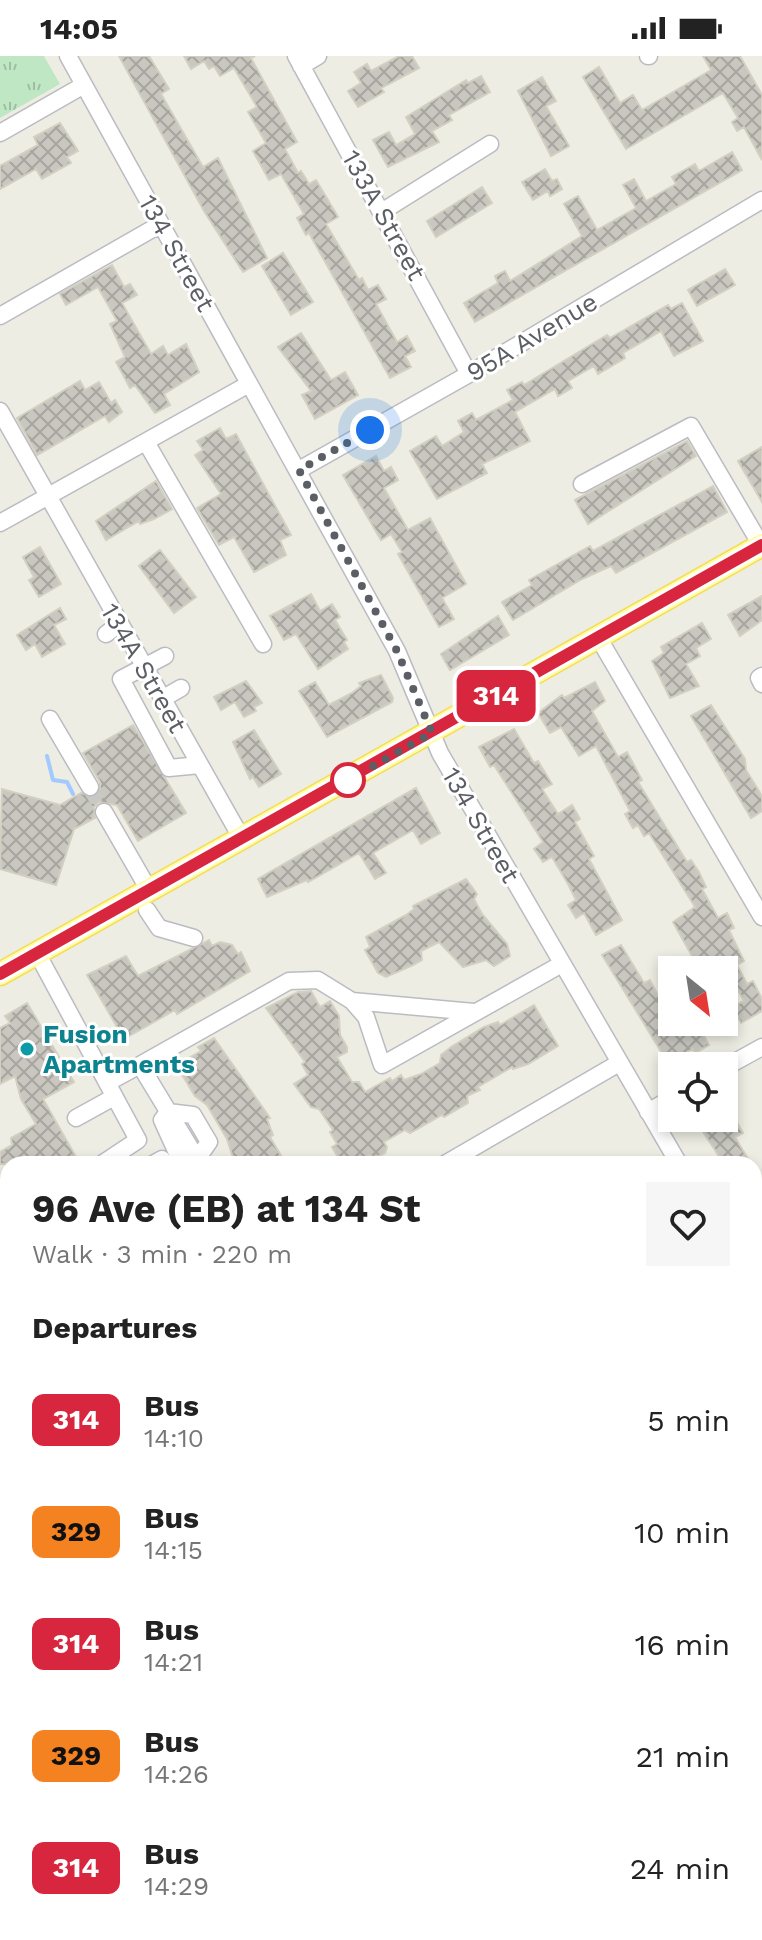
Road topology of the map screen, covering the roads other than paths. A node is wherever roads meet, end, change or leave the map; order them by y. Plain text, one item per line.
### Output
1 (68, 56) edge
2 (318, 56) edge
3 (299, 61) edge
4 (84, 85) junction
5 (0, 133) edge
6 (490, 144) dead end
7 (762, 200) edge
8 (383, 211) junction
9 (161, 224) junction
10 (0, 316) edge
11 (469, 374) junction
12 (249, 384) junction
13 (0, 411) edge
14 (146, 442) junction
15 (299, 470) junction
16 (582, 484) dead end
17 (47, 497) junction
18 (0, 523) edge
19 (762, 545) edge
20 (598, 637) junction
21 (263, 644) dead end
22 (165, 656) dead end
23 (144, 668) junction
24 (762, 676) edge
25 (762, 684) edge
26 (181, 688) dead end
27 (162, 699) junction
28 (50, 719) dead end
29 (432, 733) junction
30 (200, 765) junction
31 (90, 787) tunnel mouth
32 (104, 812) tunnel mouth
33 (242, 839) junction
34 (148, 900) junction
35 (762, 917) edge
36 (194, 938) dead end
37 (37, 953) junction
38 (560, 965) junction
39 (0, 974) edge
40 (352, 1001) junction
41 (475, 1013) junction
42 (762, 1047) edge
43 (738, 1060) edge
44 (619, 1063) junction
45 (140, 1065) junction
46 (111, 1090) junction
47 (658, 1106) edge
48 (168, 1112) junction
49 (648, 1112) junction
50 (76, 1118) dead end
51 (132, 1126) junction
52 (167, 1137) junction
53 (114, 1156) edge
54 (187, 1156) edge
55 (190, 1156) edge
56 (459, 1156) edge
57 (674, 1156) edge

1 - 4 street, 134 Street
2 - 3 street
3 - 8 street, 133A Street
4 - 5 street
4 - 9 street, 134 Street
6 - 8 street
7 - 11 street, 95A Avenue
8 - 11 street, 133A Street
9 - 10 street
9 - 12 street, 134 Street
11 - 15 street, 95A Avenue
12 - 14 street
12 - 15 street, 134 Street
13 - 17 street, 134A Street
14 - 17 street
14 - 21 street
15 - 29 street, 134 Street
16 - 19 street
17 - 18 street
17 - 23 street, 134A Street
19 - 20 main road
20 - 29 main road
20 - 35 street
22 - 23 street
23 - 27 street, 134A Street
23 - 30 street
24 - 25 street
26 - 27 street
27 - 30 street, 134A Street
28 - 31 street
29 - 33 main road
29 - 38 street, 134 Street
30 - 33 street, 134A Street
32 - 34 street
33 - 34 main road
34 - 36 street
34 - 37 main road
37 - 39 main road
37 - 46 street
38 - 41 street
38 - 44 street, 134 Street
40 - 41 street
40 - 41 street
40 - 45 street
42 - 43 street
44 - 49 street, 134 Street
44 - 56 street
45 - 46 street
45 - 48 street
46 - 50 street
46 - 51 street
47 - 49 street
48 - 52 street
48 - 55 street
49 - 57 street, 134 Street
51 - 52 street
51 - 53 street
52 - 54 street

